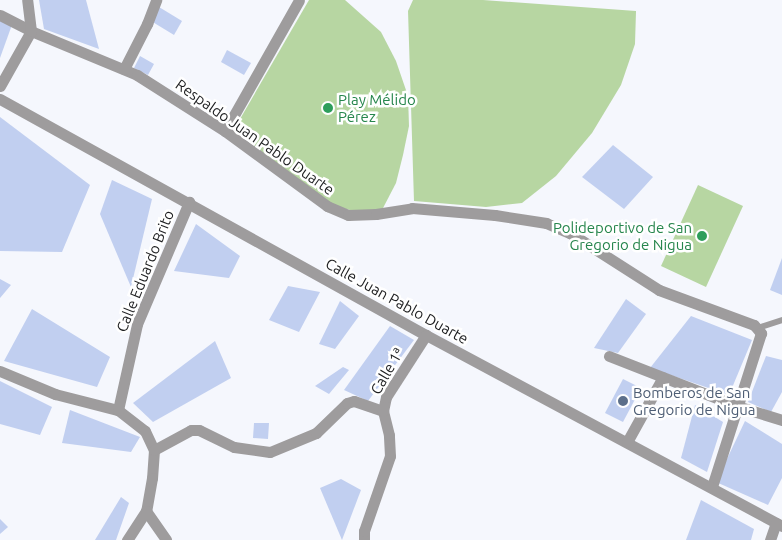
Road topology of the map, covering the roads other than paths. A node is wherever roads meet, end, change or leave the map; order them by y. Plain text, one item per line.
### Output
1 (27, 0) edge
2 (156, 0) edge
3 (299, 0) edge
4 (0, 15) edge
5 (32, 31) junction
6 (124, 69) junction
7 (0, 86) edge
8 (0, 99) edge
9 (225, 132) junction
10 (189, 202) junction
11 (782, 320) edge
12 (758, 328) junction
13 (426, 335) junction
14 (608, 356) dead end
15 (0, 372) edge
16 (663, 377) junction
17 (737, 406) junction
18 (118, 410) junction
19 (383, 411) junction
20 (782, 420) edge
21 (627, 442) junction
22 (154, 450) junction
23 (712, 487) junction
24 (146, 511) junction
25 (779, 524) edge
26 (127, 540) edge
27 (166, 540) edge
28 (364, 540) edge
29 (770, 540) edge

1 - 5 street
2 - 6 street
3 - 9 street
4 - 5 street, Respaldo Juan Pablo Duarte
5 - 6 street, Respaldo Juan Pablo Duarte
5 - 7 street
6 - 9 street, Respaldo Juan Pablo Duarte
8 - 10 street, Calle Juan Pablo Duarte
9 - 12 street, Respaldo Juan Pablo Duarte
10 - 13 street, Calle Juan Pablo Duarte
10 - 18 street, Calle Eduardo Brito
11 - 12 lane
12 - 17 street
13 - 19 street, Calle 1ª
13 - 21 street, Calle Juan Pablo Duarte
14 - 16 street
15 - 18 street
16 - 17 street
16 - 21 street
17 - 20 street
17 - 23 street
18 - 22 street
19 - 22 street
19 - 28 street, Calle 1ª
21 - 23 street, Calle Juan Pablo Duarte
22 - 24 street
23 - 25 street, Calle Juan Pablo Duarte
24 - 26 street
24 - 27 street
25 - 29 street

